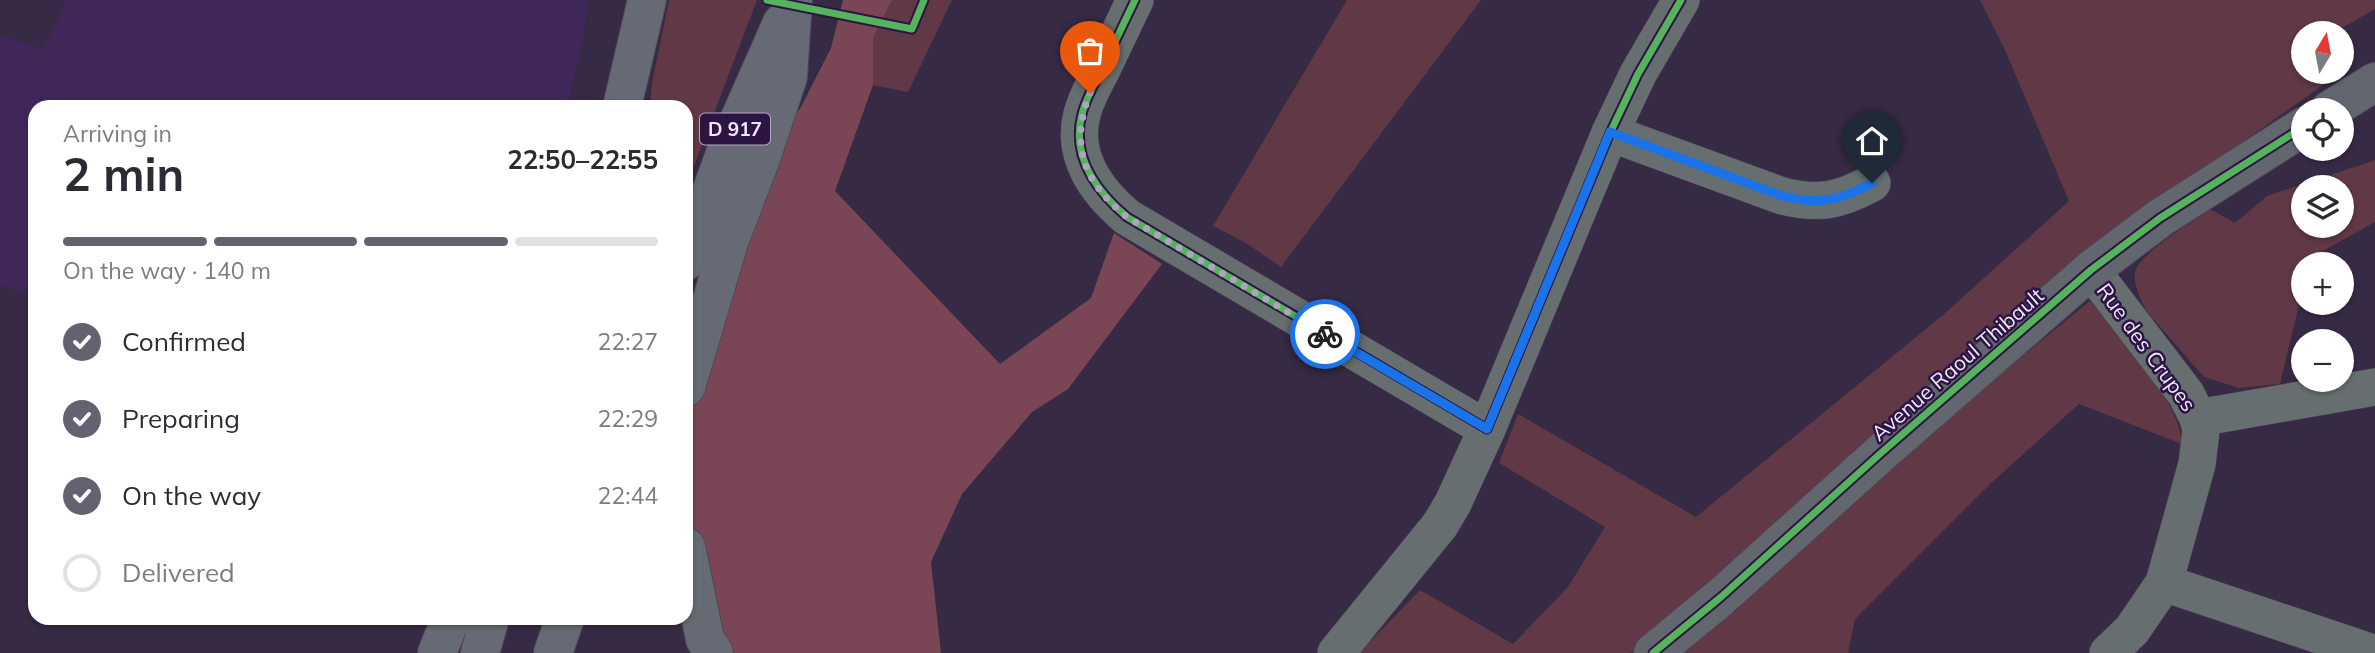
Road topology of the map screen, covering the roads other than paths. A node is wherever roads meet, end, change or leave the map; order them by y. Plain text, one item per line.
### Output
1 (647, 0) edge
2 (792, 0) edge
3 (1135, 0) edge
4 (1681, 0) edge
5 (2375, 82) edge
6 (2349, 98) edge
7 (624, 100) edge
8 (1610, 132) junction
9 (2291, 135) edge
10 (1872, 183) dead end
11 (693, 242) edge
12 (2091, 270) junction
13 (693, 363) edge
14 (2375, 387) edge
15 (2198, 418) junction
16 (1487, 429) junction
17 (693, 581) edge
18 (2164, 583) junction
19 (448, 625) edge
20 (488, 625) edge
21 (563, 625) edge
22 (437, 653) edge
23 (480, 653) edge
24 (553, 653) edge
25 (714, 653) edge
26 (1336, 653) edge
27 (1653, 653) edge
28 (2108, 653) edge
29 (2373, 653) edge

1 - 7 highway
2 - 11 highway, D 917
2 - 13 highway
3 - 16 street
4 - 8 street
5 - 6 street
8 - 10 street
8 - 16 street
9 - 12 street, Avenue Raoul Thibault
12 - 15 street, Rue des Crupes
12 - 27 street, Avenue Raoul Thibault
14 - 15 street
15 - 18 street, Rue des Crupes
16 - 26 street
17 - 25 highway
18 - 28 street, Rue des Crupes
18 - 29 street
19 - 22 highway
20 - 23 highway
21 - 24 highway

